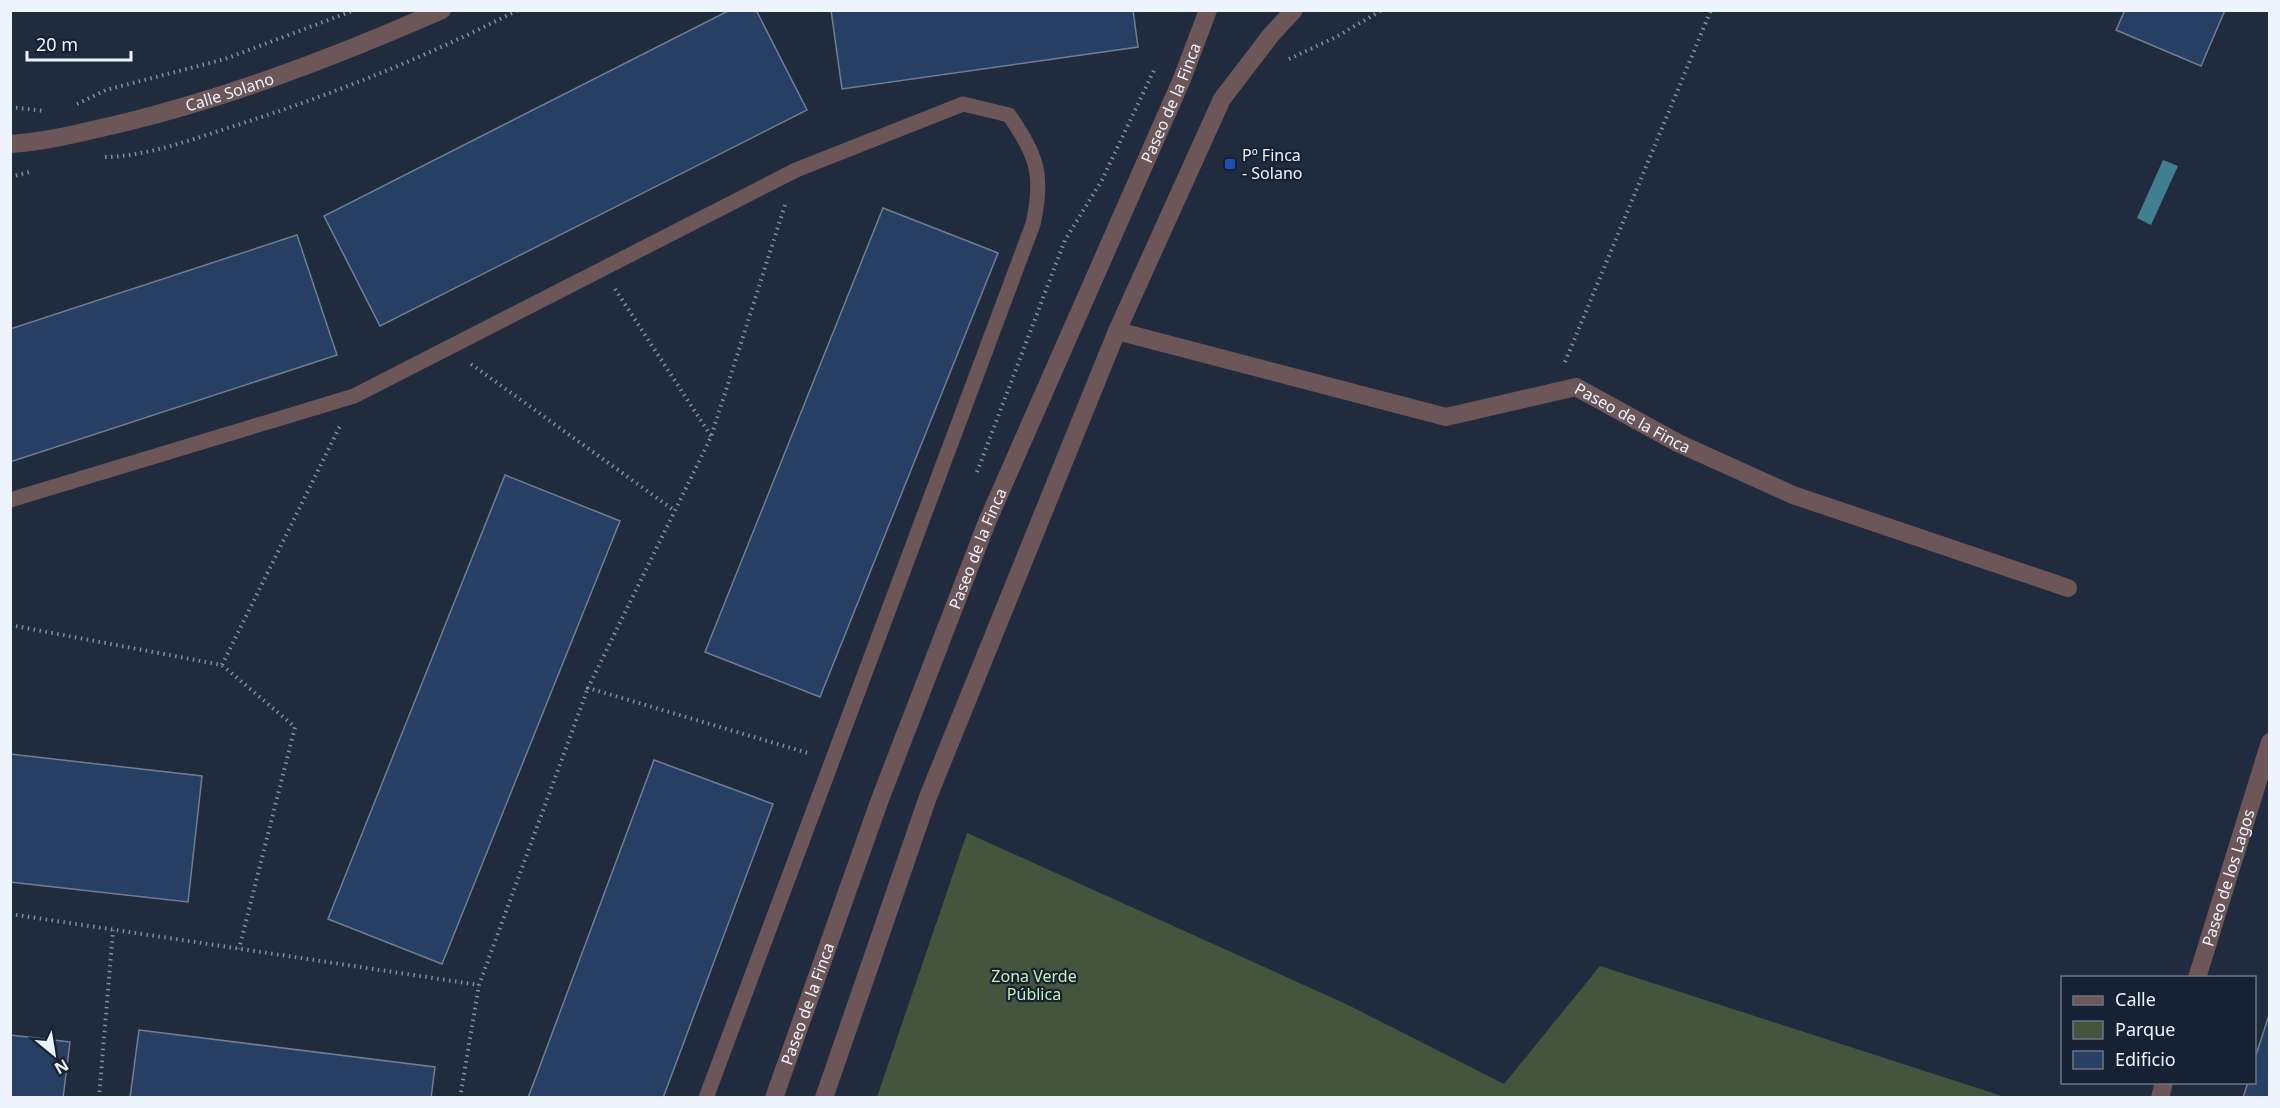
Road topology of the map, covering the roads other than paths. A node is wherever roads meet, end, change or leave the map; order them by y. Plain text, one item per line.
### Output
1 (442, 10) edge
2 (1208, 10) edge
3 (1294, 10) edge
4 (10, 144) edge
5 (1117, 331) junction
6 (10, 500) edge
7 (2068, 588) dead end
8 (2270, 742) edge
9 (2198, 976) edge
10 (706, 1098) edge
11 (774, 1098) edge
12 (824, 1098) edge

1 - 4 street, Calle Solano
2 - 11 street, Paseo de la Finca
3 - 5 street
5 - 7 street, Paseo de la Finca
5 - 12 street
6 - 10 lane
8 - 9 street, Paseo de los Lagos

